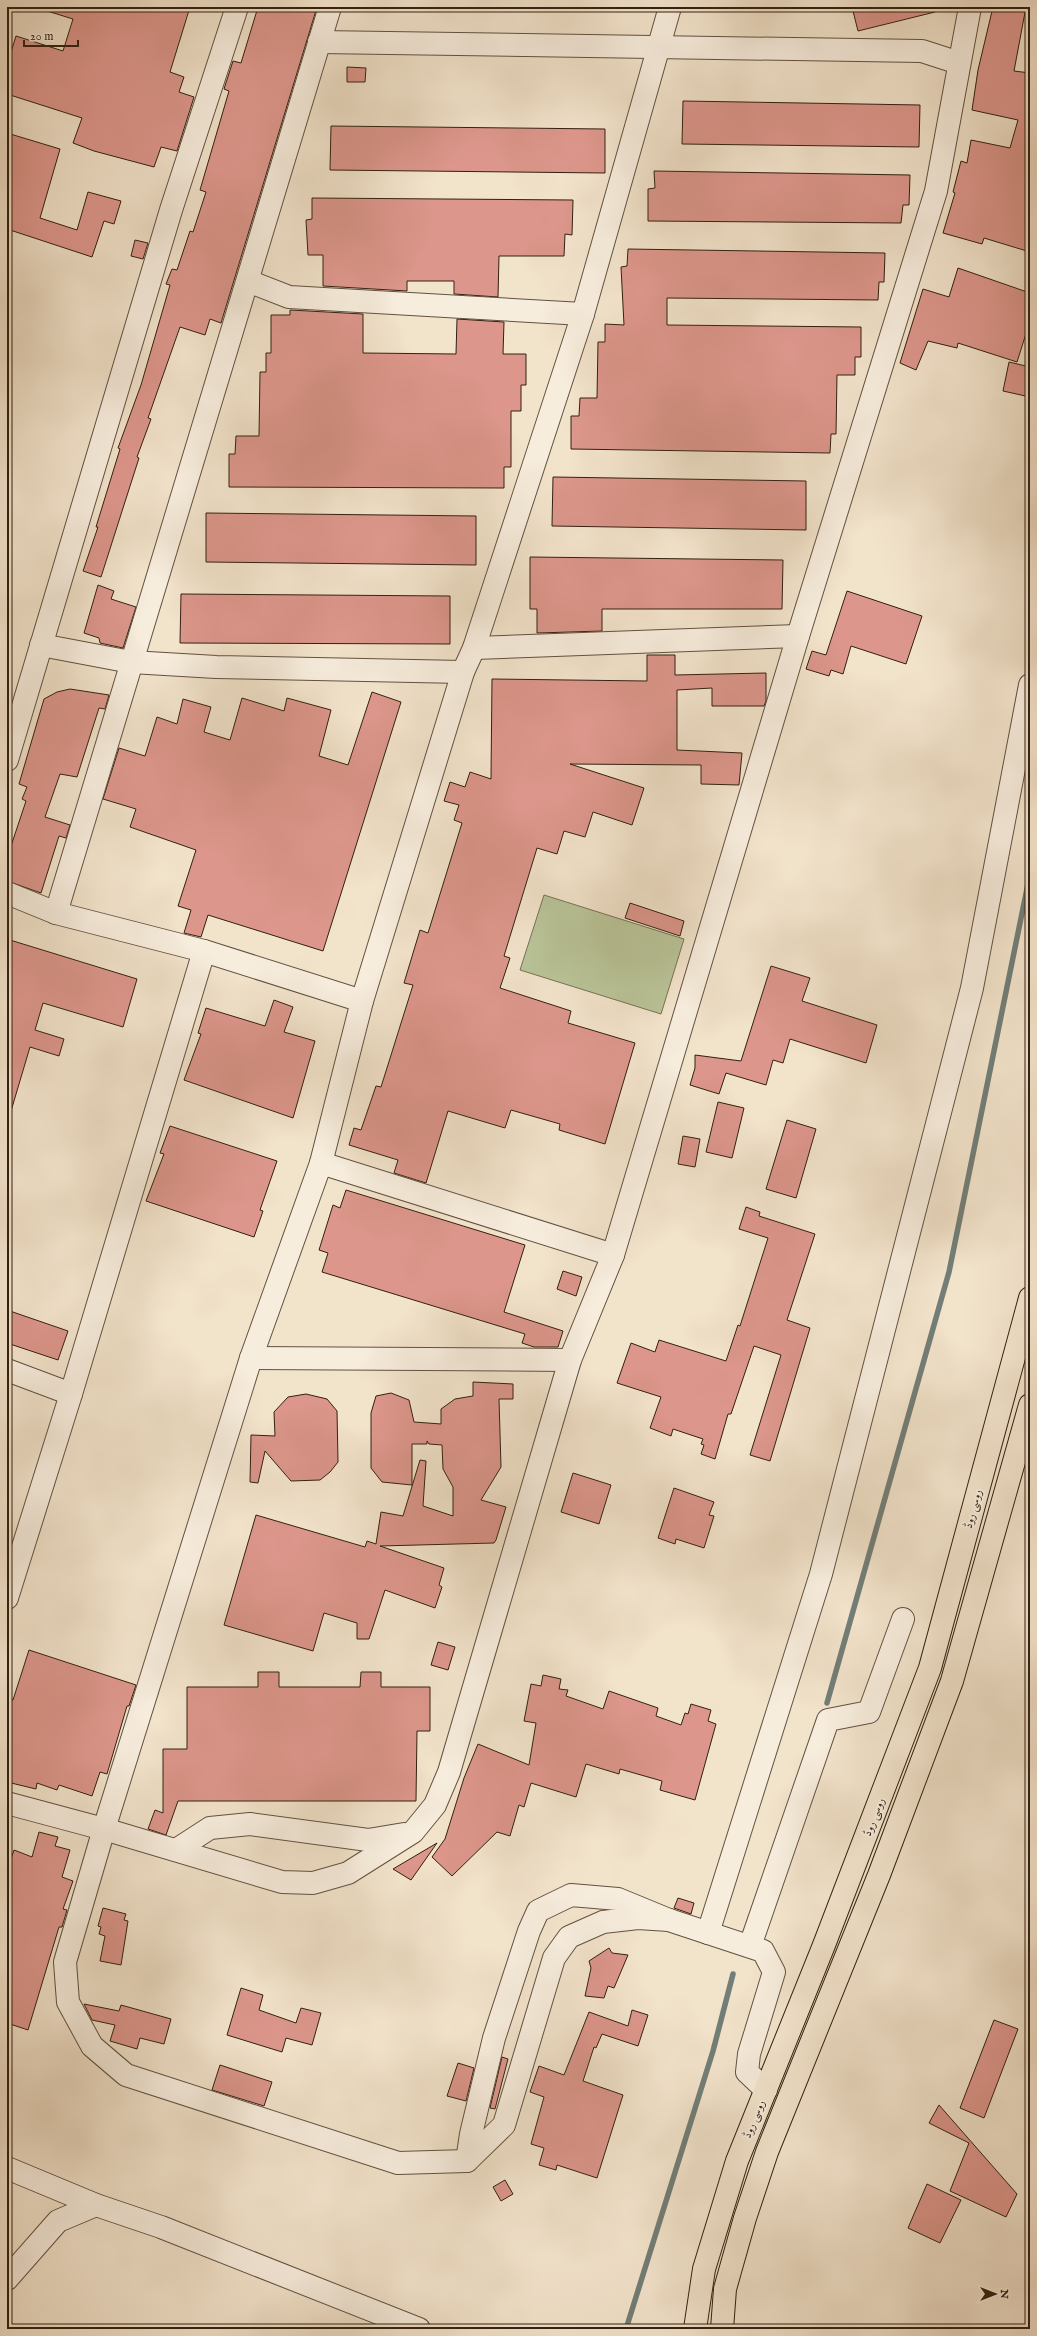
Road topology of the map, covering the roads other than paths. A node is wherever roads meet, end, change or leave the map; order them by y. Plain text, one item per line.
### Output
1 (237, 7) edge
2 (330, 7) edge
3 (670, 7) edge
4 (970, 7) edge
5 (319, 42) junction
6 (657, 47) junction
7 (959, 63) junction
8 (248, 281) junction
9 (583, 314) junction
10 (798, 636) junction
11 (41, 645) junction
12 (474, 648) junction
13 (131, 662) junction
14 (463, 672) junction
15 (1030, 685) edge
16 (7, 760) edge
17 (7, 893) edge
18 (56, 913) junction
19 (204, 951) junction
20 (362, 1001) junction
21 (321, 1163) junction
22 (613, 1255) junction
23 (1030, 1298) edge
24 (251, 1358) junction
25 (570, 1360) junction
26 (7, 1370) edge
27 (71, 1394) junction
28 (1030, 1406) edge
29 (7, 1598) edge
30 (903, 1619) dead end
31 (7, 1803) edge
32 (104, 1829) junction
33 (413, 1832) junction
34 (176, 1850) junction
35 (669, 1920) junction
36 (708, 1933) junction
37 (750, 1946) junction
38 (766, 2090) junction
39 (467, 2162) junction
40 (7, 2168) edge
41 (96, 2205) junction
42 (7, 2279) edge
43 (419, 2329) edge
44 (695, 2329) edge
45 (722, 2329) edge

1 - 11 street
2 - 5 street
3 - 6 street
4 - 7 street
5 - 6 street
5 - 8 street
6 - 7 street
6 - 9 street
7 - 10 street
8 - 9 street
8 - 13 street
9 - 12 street
10 - 12 street
10 - 22 street
11 - 13 street
11 - 16 street
12 - 14 street
13 - 14 street
13 - 18 street
14 - 20 street
15 - 36 street
17 - 18 street
18 - 19 street
19 - 20 street
19 - 27 street
20 - 21 street
21 - 22 street
21 - 24 street
22 - 25 street
23 - 38 main road, روسی روڈ
24 - 25 street
24 - 32 street
25 - 33 street
26 - 27 street
27 - 29 street
28 - 45 main road, روسی روڈ
30 - 37 street
31 - 32 street
32 - 34 street
32 - 39 street
33 - 34 street
33 - 34 street
35 - 36 street
35 - 39 street
35 - 39 street
36 - 37 street
37 - 38 street
38 - 44 main road, روسی روڈ
40 - 41 street
41 - 42 street
41 - 43 street

